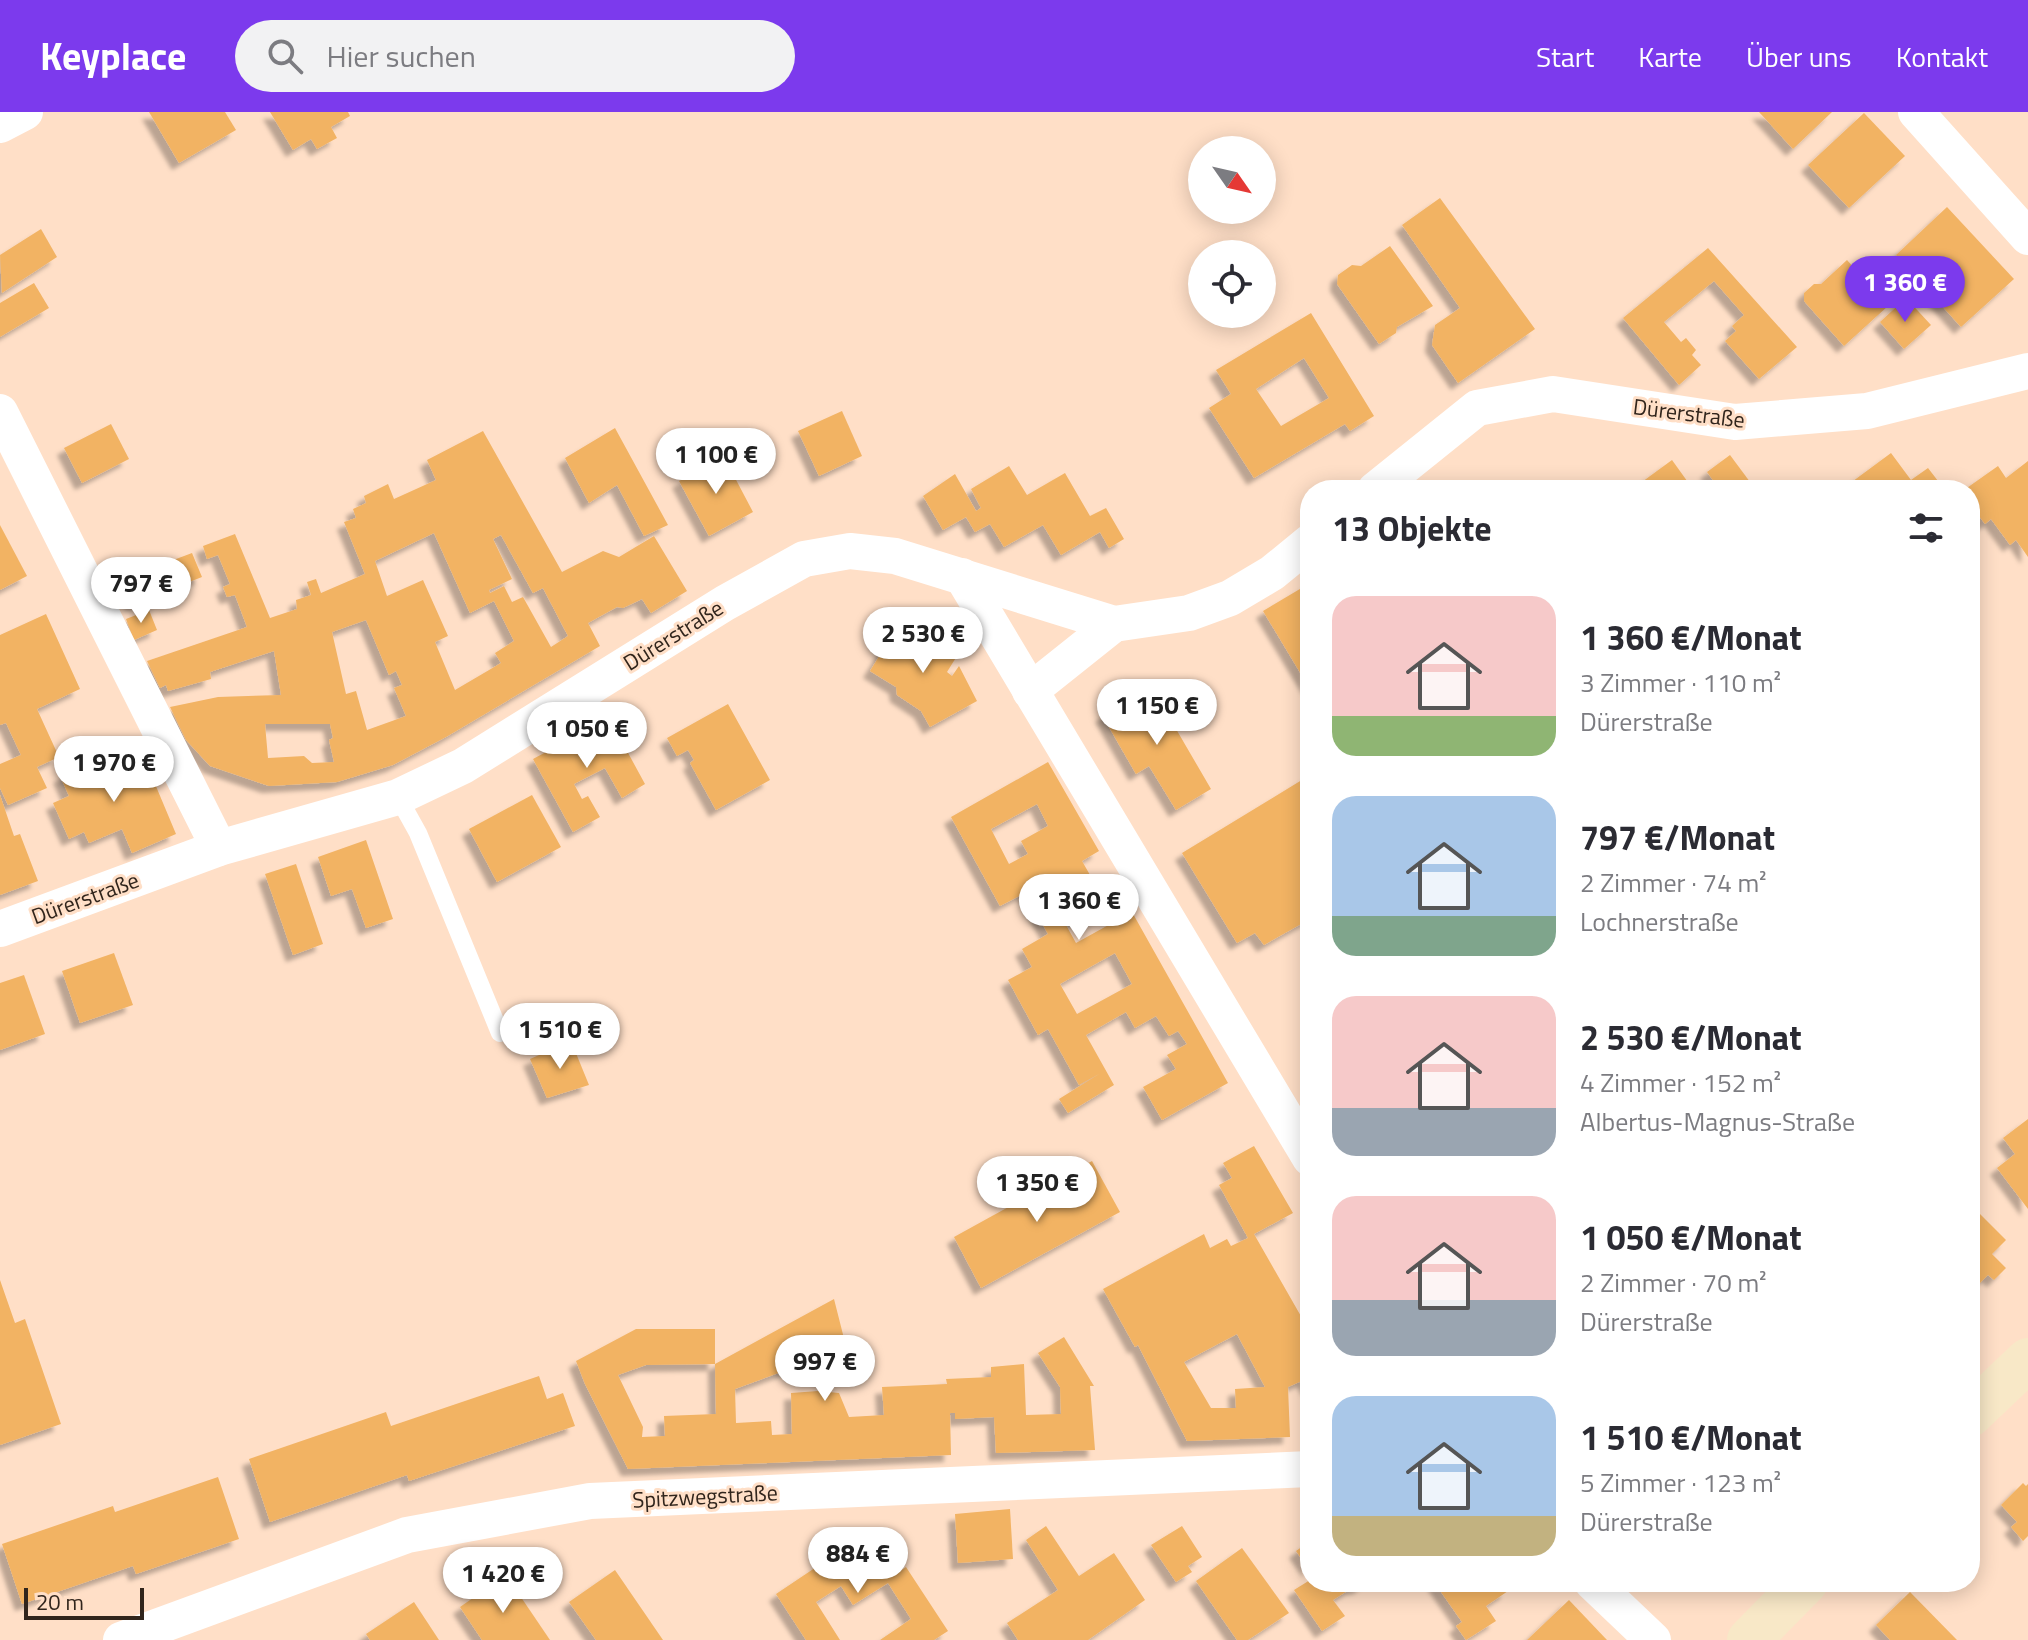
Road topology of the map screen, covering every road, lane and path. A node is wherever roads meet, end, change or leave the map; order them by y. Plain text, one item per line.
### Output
1 (25, 112) edge
2 (1916, 112) edge
3 (0, 125) edge
4 (2028, 237) edge
5 (2028, 371) edge
6 (0, 412) edge
7 (1395, 480) edge
8 (1300, 550) edge
9 (962, 576) junction
10 (1114, 624) junction
11 (1030, 691) junction
12 (398, 797) junction
13 (219, 848) junction
14 (0, 929) edge
15 (500, 1033) dead end
16 (1300, 1131) edge
17 (2028, 1360) edge
18 (1980, 1406) edge
19 (1300, 1469) edge
20 (1603, 1592) edge
21 (1796, 1592) edge
22 (121, 1640) edge
23 (1653, 1640) edge
24 (1749, 1640) edge

1 - 3 street
2 - 4 street
5 - 7 street, Dürerstraße
6 - 13 street
8 - 10 street, Dürerstraße
9 - 10 street, Dürerstraße
9 - 11 street
9 - 12 street, Dürerstraße
10 - 11 street
11 - 16 street
12 - 13 street, Dürerstraße
12 - 15 lane
13 - 14 street, Dürerstraße
17 - 18 main road
19 - 22 street, Spitzwegstraße
20 - 23 street
21 - 24 main road

